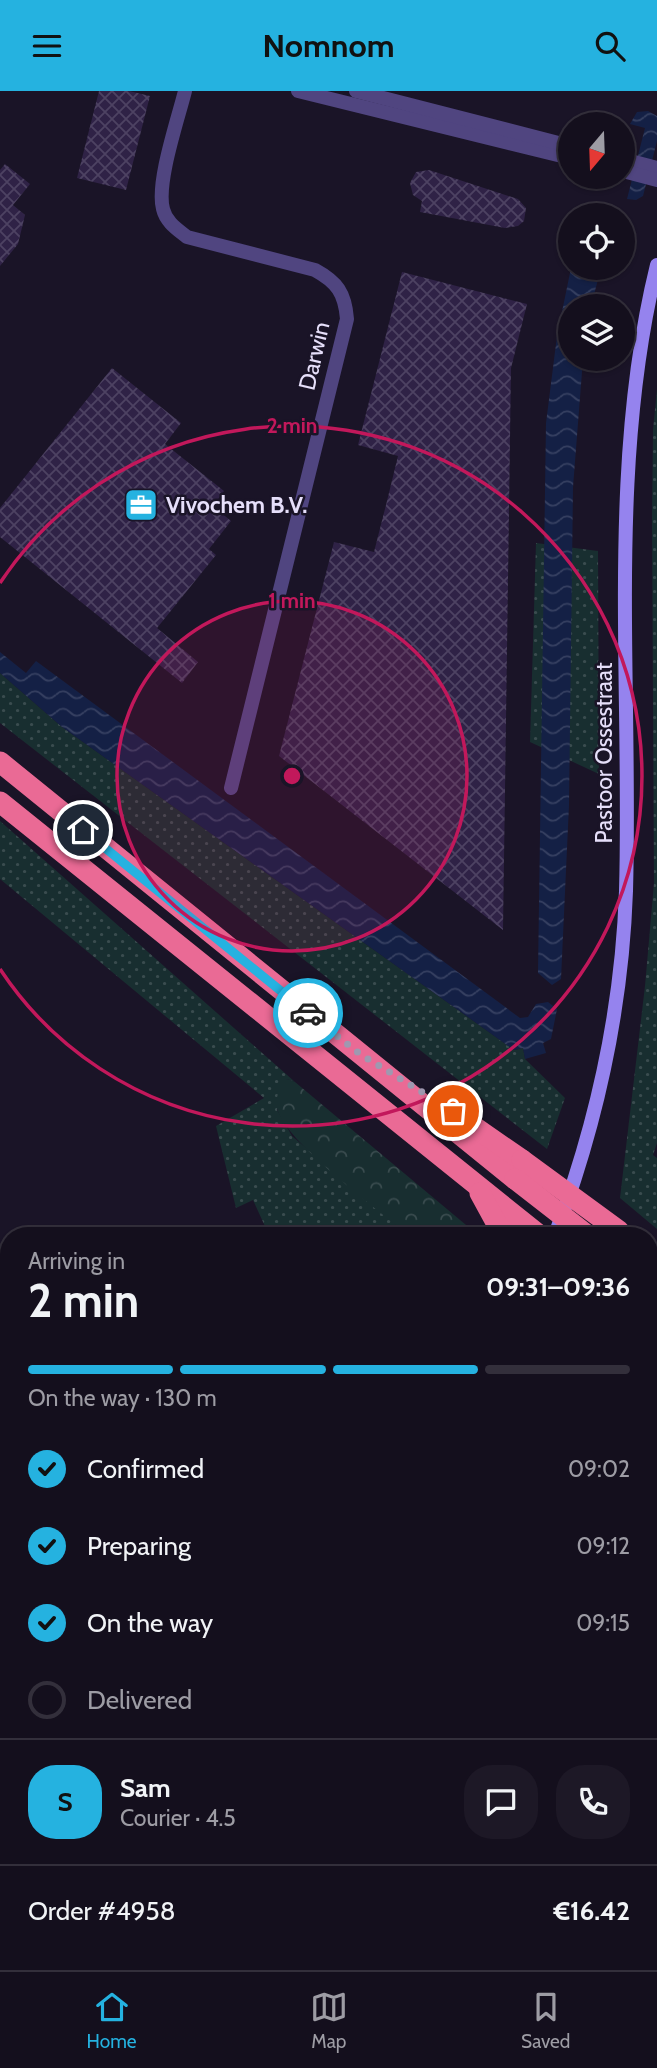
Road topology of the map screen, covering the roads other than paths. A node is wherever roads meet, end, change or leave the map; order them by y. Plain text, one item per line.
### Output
1 (185, 91) edge
2 (298, 91) edge
3 (356, 91) edge
4 (558, 143) edge
5 (558, 155) edge
6 (635, 162) edge
7 (657, 168) edge
8 (635, 174) edge
9 (657, 180) edge
10 (657, 265) edge
11 (0, 762) edge
12 (231, 788) dead end
13 (0, 802) edge
14 (519, 1169) junction
15 (503, 1223) edge
16 (557, 1227) edge
17 (579, 1227) edge
18 (612, 1227) edge

1 - 12 street, Darwin
2 - 5 street
3 - 4 street
6 - 7 street
8 - 9 street
10 - 16 main road, Pastoor Ossestraat
11 - 14 highway
13 - 15 highway
14 - 17 highway, bridge
14 - 18 highway, bridge

